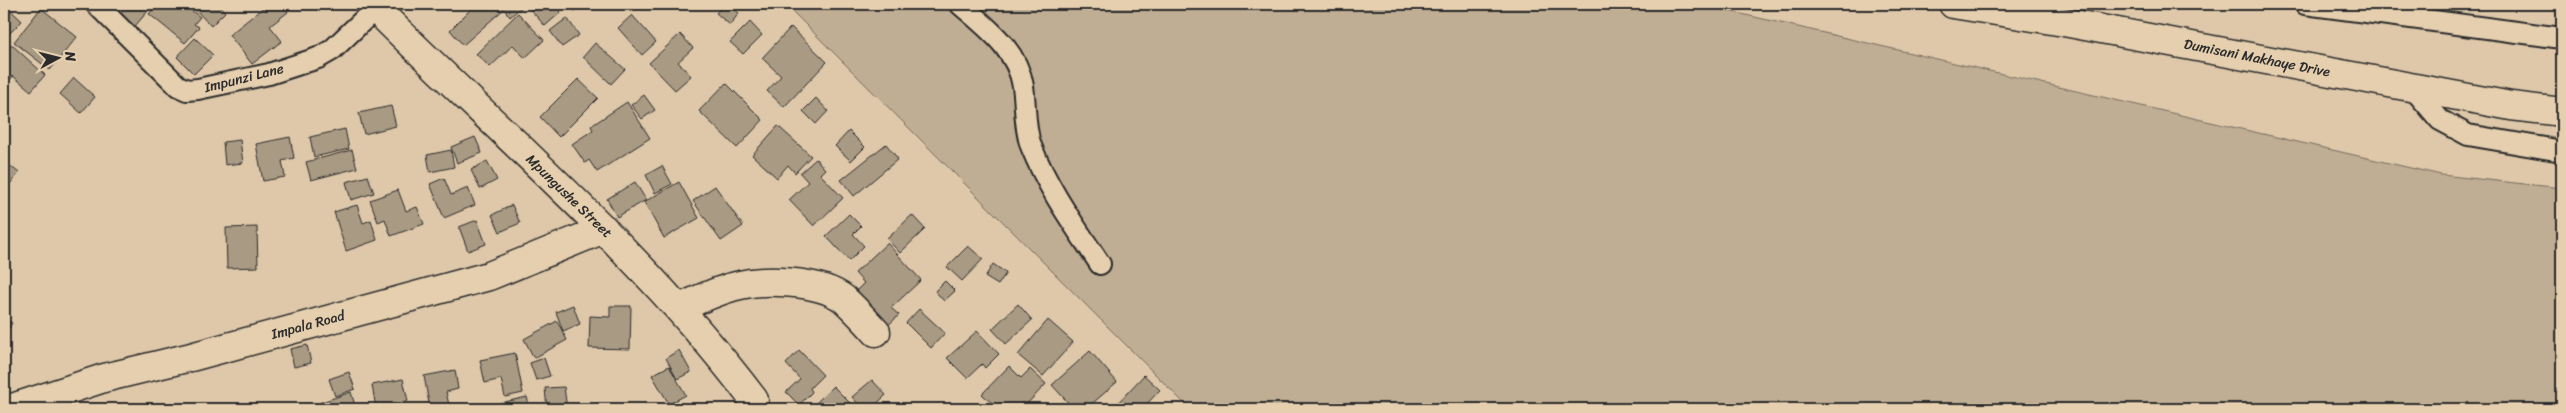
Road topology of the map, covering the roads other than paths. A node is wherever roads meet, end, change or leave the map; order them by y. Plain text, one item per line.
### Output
1 (96, 4) edge
2 (960, 4) edge
3 (1952, 4) edge
4 (2305, 4) edge
5 (374, 6) edge
6 (2562, 38) edge
7 (2411, 86) junction
8 (2562, 112) edge
9 (2562, 150) edge
10 (604, 229) junction
11 (1100, 264) dead end
12 (679, 308) junction
13 (876, 332) dead end
14 (754, 400) dead end
15 (8, 409) edge

1 - 5 lane, Impunzi Lane
2 - 11 lane
3 - 7 street, Dumisani Makhaye Drive
4 - 6 lane
5 - 10 street, Mpungushe Street
7 - 8 street, Dumisani Makhaye Drive
7 - 9 lane
10 - 12 street, Mpungushe Street
10 - 15 street, Impala Road
12 - 13 street
12 - 14 street, Mpungushe Street

